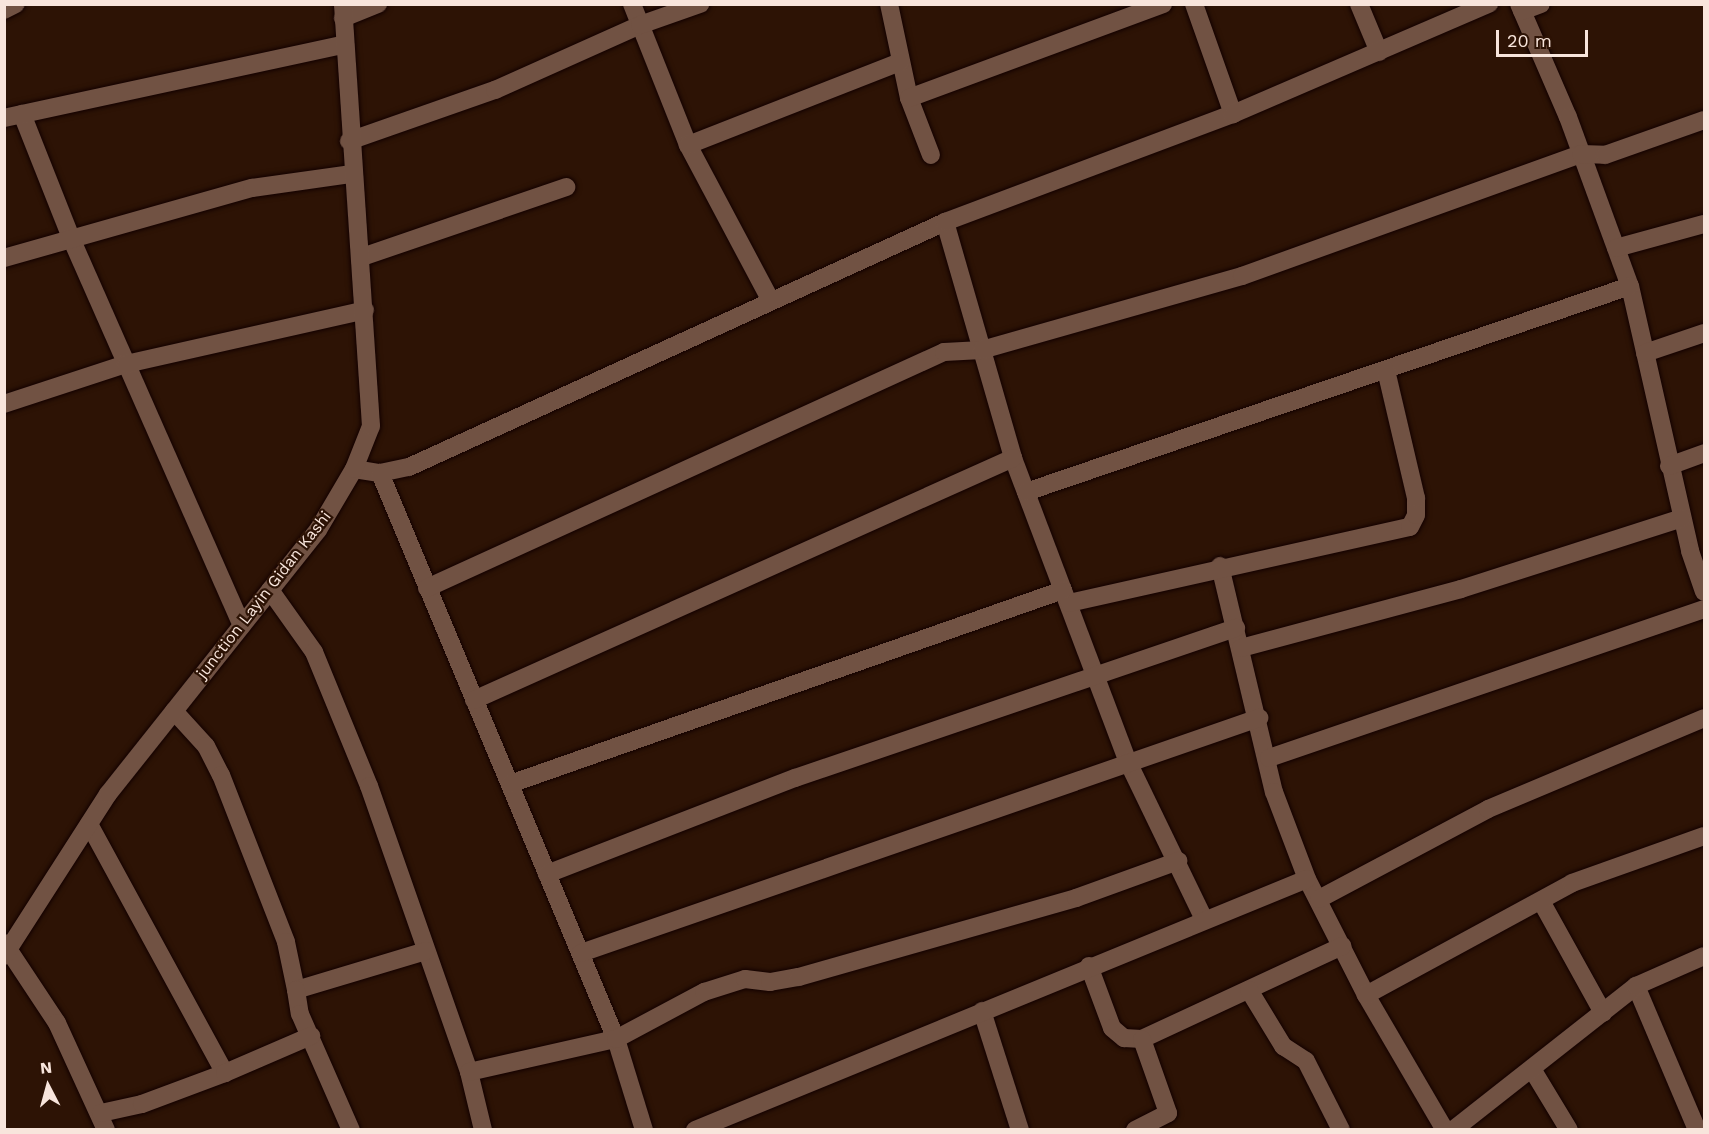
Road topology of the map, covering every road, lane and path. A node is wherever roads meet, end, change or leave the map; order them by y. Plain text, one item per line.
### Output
1 (16, 4) edge
2 (378, 4) edge
3 (632, 4) edge
4 (700, 4) edge
5 (889, 4) edge
6 (1163, 4) edge
7 (1194, 4) edge
8 (1359, 4) edge
9 (1489, 4) edge
10 (1541, 4) edge
11 (1520, 8) edge
12 (4, 10) edge
13 (343, 11) edge
14 (640, 26) junction
15 (345, 44) junction
16 (1379, 52) junction
17 (900, 62) junction
18 (909, 98) junction
19 (1233, 114) junction
20 (13, 116) edge
21 (1704, 120) edge
22 (349, 141) junction
23 (688, 146) junction
24 (1581, 154) junction
25 (931, 155) dead end
26 (352, 174) junction
27 (566, 187) dead end
28 (945, 222) junction
29 (1704, 224) edge
30 (71, 238) junction
31 (1616, 248) junction
32 (362, 257) junction
33 (4, 258) edge
34 (1630, 286) junction
35 (770, 299) junction
36 (365, 310) junction
37 (1704, 333) edge
38 (982, 350) junction
39 (1645, 353) junction
40 (126, 364) junction
41 (1386, 370) junction
42 (4, 404) edge
43 (1704, 453) edge
44 (1012, 458) junction
45 (1669, 465) junction
46 (354, 469) junction
47 (380, 473) junction
48 (1026, 492) junction
49 (1682, 518) junction
50 (1697, 549) edge
51 (1220, 566) junction
52 (427, 588) junction
53 (270, 590) junction
54 (1704, 592) edge
55 (1066, 596) junction
56 (1704, 609) edge
57 (242, 625) junction
58 (1236, 628) junction
59 (1241, 648) junction
60 (1098, 675) junction
61 (474, 700) junction
62 (174, 711) junction
63 (1259, 718) junction
64 (1704, 718) edge
65 (1269, 758) junction
66 (1128, 762) junction
67 (510, 784) junction
68 (88, 824) junction
69 (1704, 836) edge
70 (1178, 861) junction
71 (547, 874) junction
72 (1307, 879) junction
73 (1319, 899) junction
74 (1541, 901) junction
75 (1204, 920) junction
76 (1342, 946) junction
77 (6, 949) edge
78 (426, 951) junction
79 (581, 952) junction
80 (1704, 956) edge
81 (1089, 966) junction
82 (1636, 986) junction
83 (296, 990) junction
84 (1249, 990) junction
85 (1366, 995) junction
86 (981, 1011) junction
87 (1603, 1013) junction
88 (311, 1036) junction
89 (616, 1039) junction
90 (1142, 1039) junction
91 (1532, 1069) junction
92 (469, 1072) junction
93 (225, 1073) junction
94 (104, 1121) edge
95 (351, 1130) edge
96 (483, 1130) edge
97 (644, 1130) edge
98 (695, 1130) edge
99 (1020, 1130) edge
100 (1135, 1130) edge
101 (1341, 1130) edge
102 (1445, 1130) edge
103 (1453, 1130) edge
104 (1569, 1130) edge
105 (1697, 1130) edge

1 - 12 street
2 - 13 street
3 - 14 street
4 - 14 street
5 - 17 street
6 - 18 street
7 - 19 street
8 - 16 street
9 - 16 street
10 - 11 street
11 - 24 street
13 - 15 street, junction Layin Gidan Kashi
14 - 22 street
14 - 23 street
15 - 20 street
15 - 22 street, junction Layin Gidan Kashi
16 - 19 street
17 - 18 street
17 - 23 street
18 - 25 street
19 - 28 street
20 - 30 street
21 - 24 street
22 - 26 street, junction Layin Gidan Kashi
23 - 35 street
24 - 31 street
24 - 38 street
26 - 30 street
26 - 32 street, junction Layin Gidan Kashi
27 - 32 street
28 - 35 street
28 - 38 street
29 - 31 street
30 - 33 street
30 - 40 street
31 - 34 street
32 - 36 street, junction Layin Gidan Kashi
34 - 39 street
34 - 41 street
35 - 47 street
36 - 40 street
36 - 46 street, junction Layin Gidan Kashi
37 - 39 street
38 - 44 street
38 - 52 street
39 - 45 street
40 - 42 street
40 - 57 street
41 - 48 street
41 - 51 street
43 - 45 street
44 - 48 street
44 - 61 street
45 - 49 street
46 - 47 street
46 - 53 street, junction Layin Gidan Kashi
47 - 52 street
48 - 55 street
49 - 50 street
49 - 59 street
50 - 54 street
51 - 55 street
51 - 58 street
52 - 61 street
53 - 57 street, junction Layin Gidan Kashi
53 - 78 street
55 - 60 street
55 - 67 street
56 - 65 street
57 - 62 street, junction Layin Gidan Kashi
58 - 59 street
58 - 60 street
59 - 63 street
60 - 66 street
60 - 71 street
61 - 67 street
62 - 68 street, junction Layin Gidan Kashi
62 - 83 street
63 - 65 street
63 - 66 street
64 - 73 street
65 - 72 street
66 - 70 street
66 - 79 street
67 - 71 street
68 - 77 street, junction Layin Gidan Kashi
68 - 93 street
69 - 74 street
70 - 75 street
70 - 89 street
71 - 79 street
72 - 73 street
72 - 75 street
73 - 76 street
74 - 85 street
74 - 87 street
75 - 81 street
76 - 84 street
76 - 85 street
77 - 94 street
78 - 83 street
78 - 92 street
79 - 89 street
80 - 82 street
81 - 86 street
81 - 90 street
82 - 87 street
82 - 105 street
83 - 88 street
84 - 90 street
84 - 101 street
85 - 102 street
86 - 98 street
86 - 99 street
87 - 91 street
88 - 93 street
88 - 95 street
89 - 92 street
89 - 97 street
90 - 100 street
91 - 103 street
91 - 104 street
92 - 96 street
93 - 94 street

